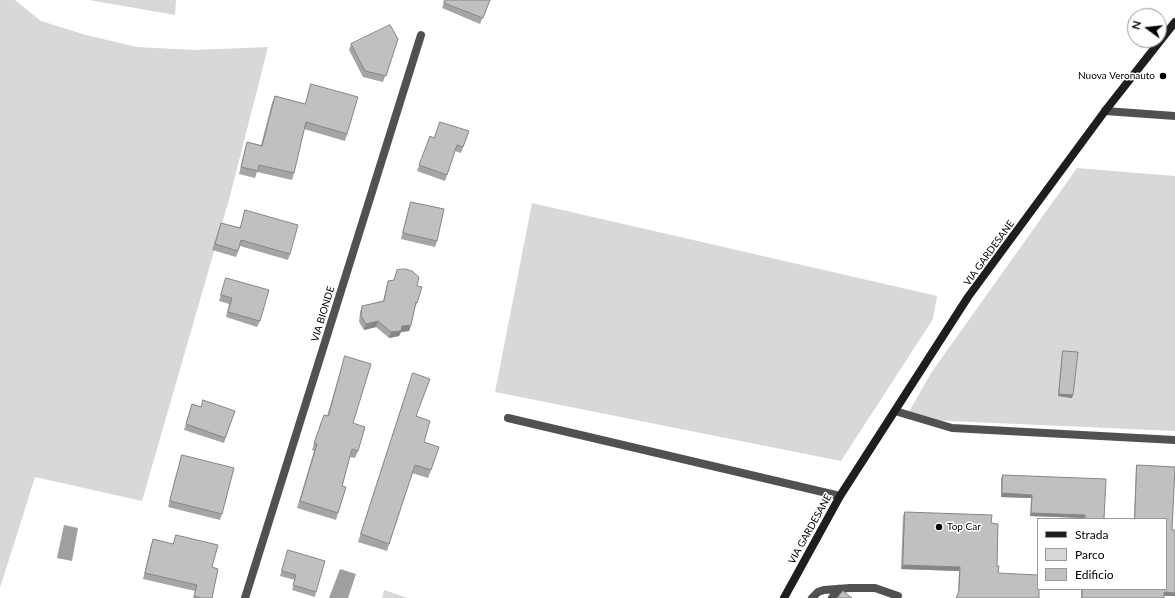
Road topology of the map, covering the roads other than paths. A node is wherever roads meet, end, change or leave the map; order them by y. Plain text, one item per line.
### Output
1 (1175, 22) edge
2 (421, 35) dead end
3 (1105, 111) junction
4 (1175, 116) edge
5 (895, 411) junction
6 (508, 418) dead end
7 (1175, 440) edge
8 (840, 496) junction
9 (839, 589) junction
10 (898, 596) dead end
11 (245, 598) edge
12 (784, 598) edge
13 (812, 598) edge
14 (832, 598) edge

1 - 3 main road, VIA GARDESANE
2 - 11 street, VIA BIONDE
3 - 4 street
3 - 5 main road, VIA GARDESANE
5 - 7 street
5 - 8 main road, VIA GARDESANE
6 - 8 street
8 - 12 main road, VIA GARDESANE
9 - 10 street
9 - 13 street
9 - 14 street

